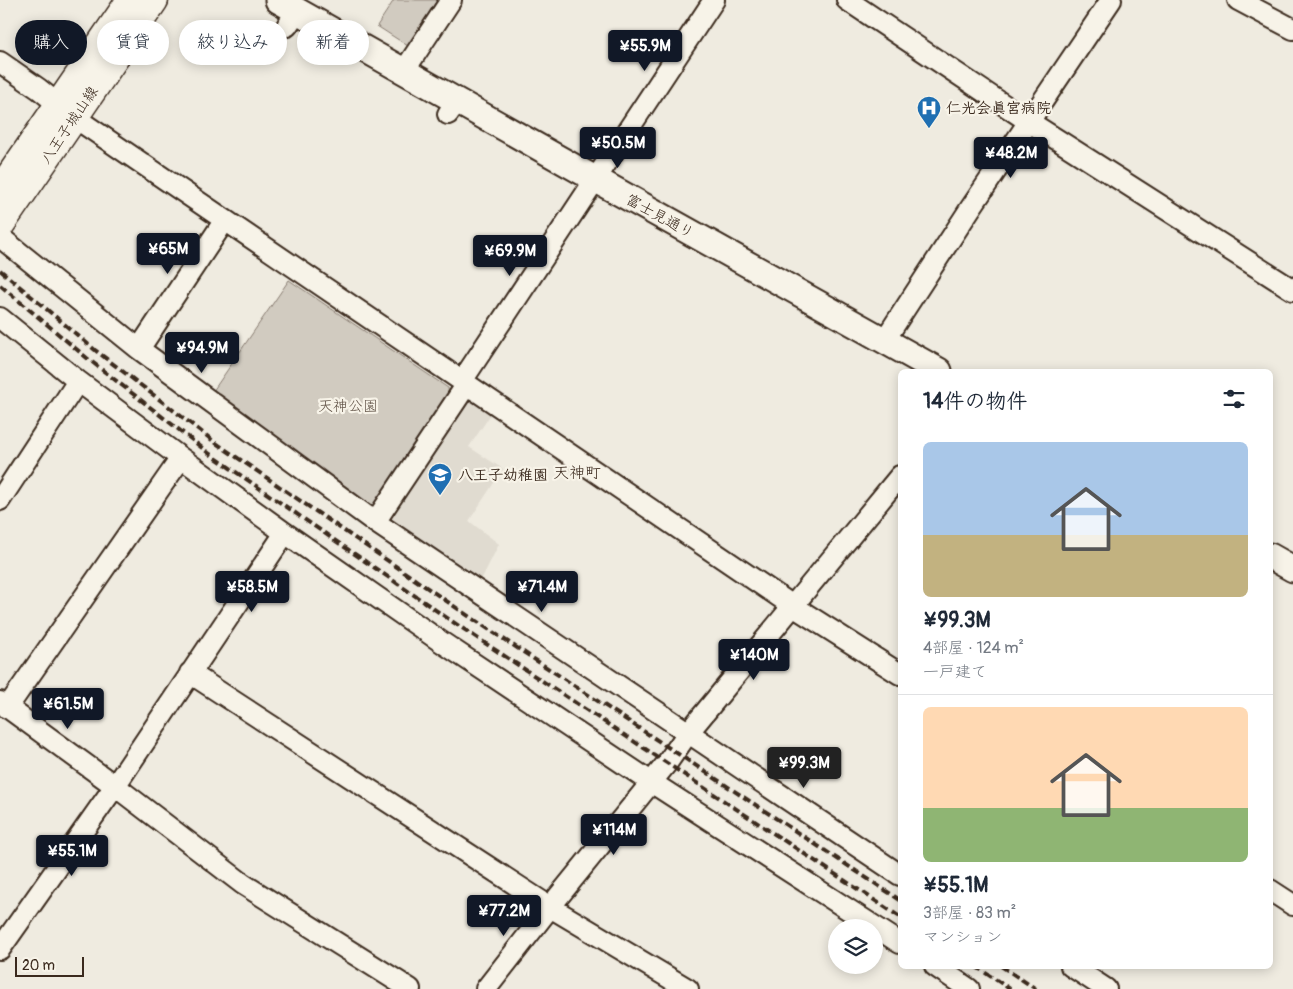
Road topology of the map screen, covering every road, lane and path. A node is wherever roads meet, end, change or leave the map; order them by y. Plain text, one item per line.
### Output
1 (131, 0) edge
2 (154, 0) edge
3 (451, 0) edge
4 (714, 0) edge
5 (846, 0) edge
6 (1111, 0) edge
7 (1238, 0) edge
8 (298, 12) edge
9 (1293, 29) edge
10 (0, 62) edge
11 (404, 71) junction
12 (66, 111) junction
13 (1028, 121) junction
14 (595, 179) junction
15 (0, 191) edge
16 (225, 220) junction
17 (0, 225) edge
18 (0, 237) edge
19 (1293, 290) edge
20 (0, 318) edge
21 (884, 341) junction
22 (139, 350) junction
23 (935, 369) edge
24 (78, 381) junction
25 (465, 383) junction
26 (181, 458) junction
27 (898, 478) edge
28 (0, 500) edge
29 (375, 522) junction
30 (285, 533) junction
31 (1273, 558) edge
32 (1293, 569) edge
33 (794, 606) junction
34 (190, 673) junction
35 (898, 673) edge
36 (3, 705) edge
37 (688, 733) junction
38 (651, 782) junction
39 (114, 786) junction
40 (898, 874) edge
41 (1273, 892) edge
42 (1293, 905) edge
43 (550, 907) junction
44 (898, 942) edge
45 (0, 949) edge
46 (939, 969) edge
47 (1077, 969) edge
48 (410, 989) edge
49 (486, 989) edge
50 (688, 989) edge
51 (967, 989) edge
52 (1106, 989) edge

1 - 12 main road, 八王子城山線
2 - 12 main road, 八王子城山線
3 - 11 street
4 - 14 street
5 - 13 street
6 - 13 street
7 - 9 street
8 - 11 street, 富士見通り
10 - 12 street
11 - 14 street, 富士見通り
12 - 15 main road, 八王子城山線
12 - 16 street
12 - 17 main road, 八王子城山線
13 - 19 street
13 - 21 street
14 - 21 street, 富士見通り
14 - 25 street
16 - 22 street
16 - 25 street
18 - 22 street
20 - 24 street
21 - 23 street, 富士見通り
22 - 29 street
24 - 26 street
24 - 28 street
25 - 29 street
25 - 33 street
26 - 30 street
26 - 36 street
27 - 33 street
29 - 37 street
30 - 34 street
30 - 38 street
31 - 32 street
33 - 35 street
33 - 37 street
34 - 39 street
34 - 43 street
36 - 39 street
37 - 38 street
37 - 40 street
38 - 43 street
38 - 44 street
39 - 45 street
39 - 48 street
41 - 42 street
43 - 49 street
43 - 50 street
46 - 51 street
47 - 52 street

